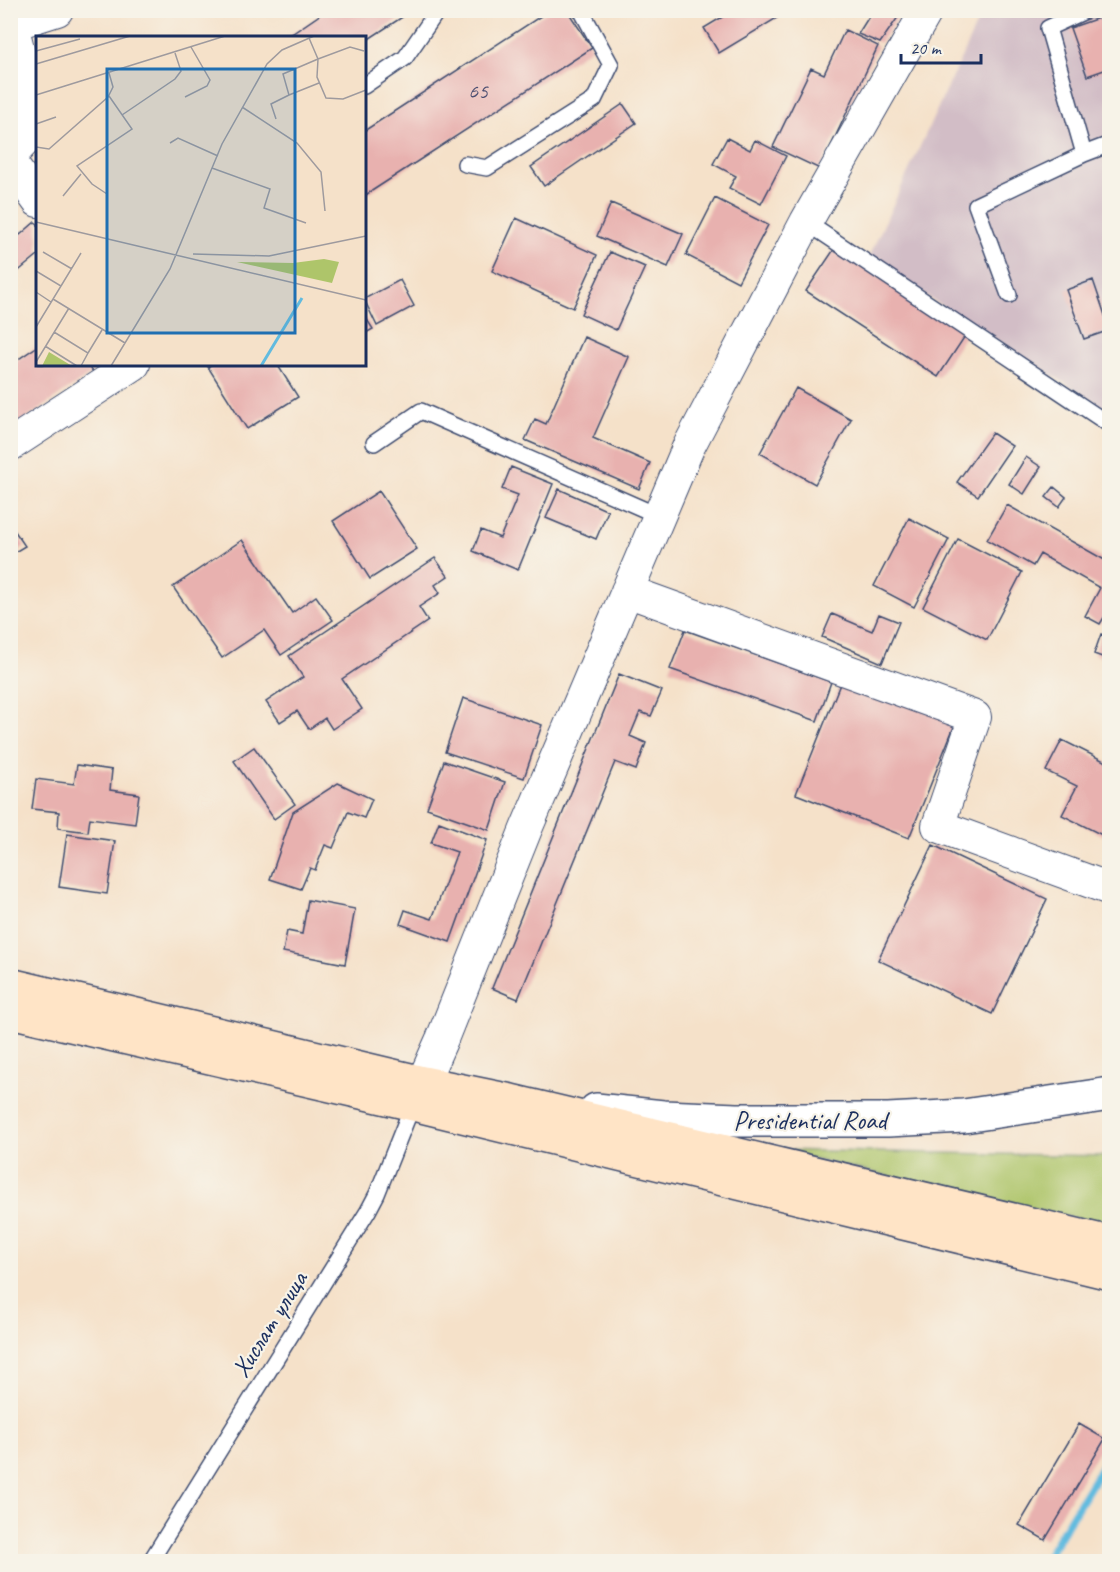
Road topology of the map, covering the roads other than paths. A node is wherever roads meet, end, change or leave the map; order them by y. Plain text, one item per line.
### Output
1 (57, 10) edge
2 (438, 10) edge
3 (580, 10) edge
4 (927, 10) edge
5 (1087, 10) edge
6 (11, 25) edge
7 (366, 85) edge
8 (1110, 144) edge
9 (1084, 154) junction
10 (10, 156) edge
11 (10, 162) edge
12 (465, 164) dead end
13 (36, 198) edge
14 (806, 222) junction
15 (1009, 295) dead end
16 (131, 366) edge
17 (1110, 425) edge
18 (374, 443) dead end
19 (10, 445) edge
20 (659, 516) junction
21 (627, 591) junction
22 (1110, 889) edge
23 (10, 985) edge
24 (10, 1011) edge
25 (418, 1093) junction
26 (1110, 1094) edge
27 (511, 1101) junction
28 (1110, 1243) edge
29 (1110, 1273) edge
30 (150, 1562) edge

1 - 6 street
2 - 7 lane
3 - 12 lane
4 - 14 street
5 - 9 lane
6 - 10 street
8 - 9 lane
9 - 15 lane
11 - 13 street
14 - 17 lane
14 - 20 street
16 - 19 street
18 - 20 lane
20 - 21 street
21 - 22 street
21 - 25 street
23 - 25 main road
24 - 25 main road
25 - 27 main road
25 - 29 main road
25 - 30 lane, Хислат улица
26 - 27 street, Presidential Road
27 - 28 main road

